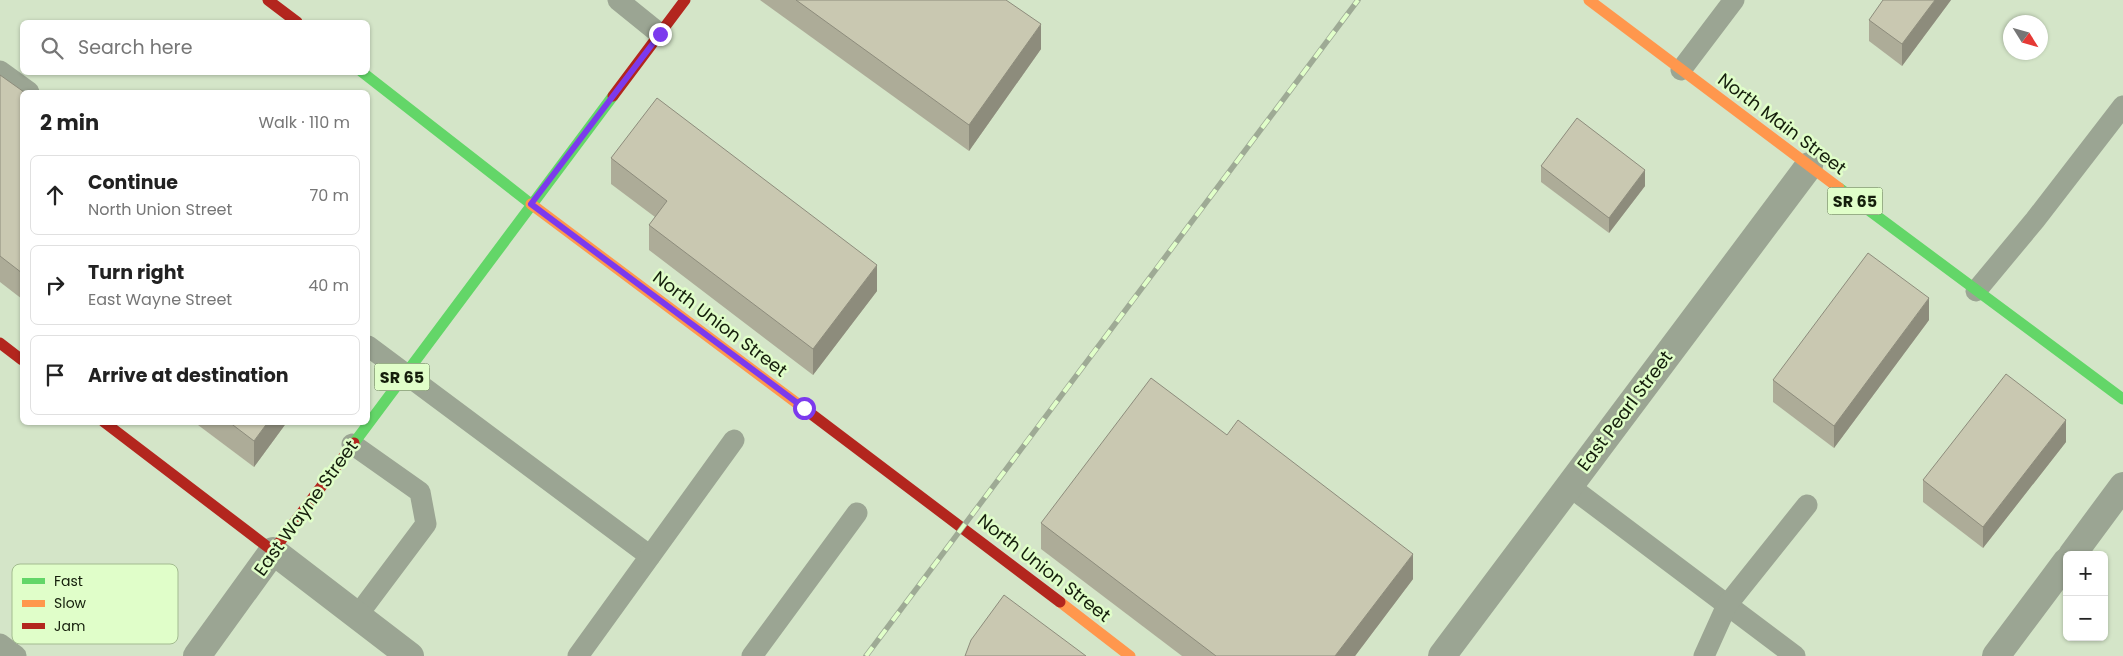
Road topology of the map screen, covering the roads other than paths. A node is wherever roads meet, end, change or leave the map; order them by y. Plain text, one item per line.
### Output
1 (268, 0) edge
2 (618, 0) edge
3 (685, 0) edge
4 (1589, 0) edge
5 (1734, 0) edge
6 (294, 20) edge
7 (660, 34) junction
8 (1681, 70) junction
9 (0, 71) edge
10 (366, 75) edge
11 (26, 90) edge
12 (2123, 106) edge
13 (1808, 166) junction
14 (531, 204) junction
15 (1976, 290) junction
16 (0, 343) edge
17 (370, 347) edge
18 (20, 358) edge
19 (405, 373) junction
20 (2123, 399) edge
21 (370, 420) edge
22 (108, 425) edge
23 (366, 425) edge
24 (734, 440) dead end
25 (352, 444) junction
26 (1569, 486) junction
27 (2123, 486) edge
28 (1807, 505) dead end
29 (857, 513) dead end
30 (2075, 551) edge
31 (273, 552) junction
32 (650, 556) junction
33 (2063, 566) edge
34 (1727, 605) junction
35 (357, 616) junction
36 (0, 644) edge
37 (16, 656) edge
38 (197, 656) edge
39 (410, 656) edge
40 (578, 656) edge
41 (752, 656) edge
42 (1130, 656) edge
43 (1442, 656) edge
44 (1704, 656) edge
45 (1796, 656) edge
46 (1996, 656) edge

1 - 6 main road
2 - 7 lane
3 - 7 main road, East Wayne Street / SR 65
4 - 8 main road, North Main Street / SR 65
5 - 8 lane
7 - 14 main road, East Wayne Street / SR 65
8 - 13 main road, North Main Street / SR 65
9 - 11 lane
10 - 14 main road, North Union Street
12 - 15 lane
13 - 15 main road, North Main Street / SR 65
13 - 26 street, East Pearl Street
14 - 19 main road, East Wayne Street / SR 65
14 - 42 main road, North Union Street
15 - 20 main road, North Main Street / SR 65
16 - 18 main road
17 - 19 lane
19 - 21 main road, East Wayne Street / SR 65
19 - 32 lane
22 - 31 main road
23 - 25 main road, East Wayne Street / SR 65
24 - 32 lane
25 - 31 main road, East Wayne Street / SR 65
25 - 35 lane
26 - 34 lane
26 - 43 street, East Pearl Street
27 - 30 street
28 - 34 lane
29 - 41 lane
31 - 35 street
31 - 38 street, East Wayne Street
32 - 40 lane
33 - 46 street
34 - 44 lane
34 - 45 lane
35 - 39 street
36 - 37 lane

